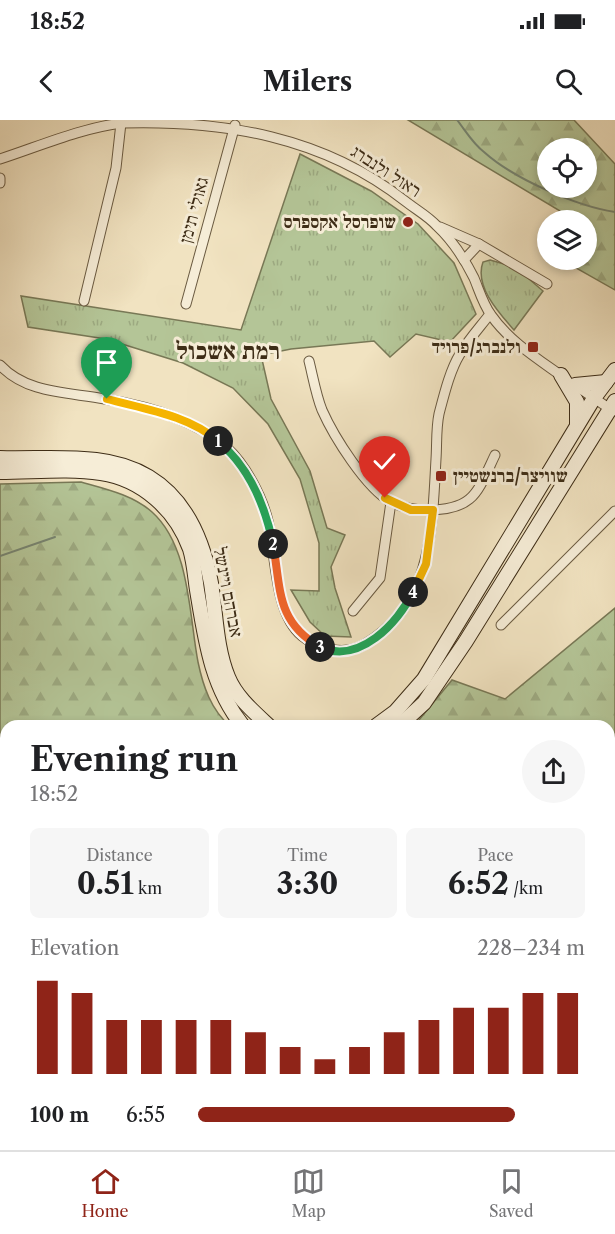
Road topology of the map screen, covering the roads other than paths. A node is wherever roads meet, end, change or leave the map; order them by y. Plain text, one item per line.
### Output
1 (121, 123) junction
2 (235, 125) junction
3 (0, 159) edge
4 (437, 226) junction
5 (479, 244) junction
6 (464, 260) junction
7 (547, 284) dead end
8 (84, 301) dead end
9 (186, 304) dead end
10 (490, 314) junction
11 (309, 361) dead end
12 (0, 365) edge
13 (615, 370) edge
14 (561, 375) junction
15 (606, 382) junction
16 (575, 385) junction
17 (594, 398) junction
18 (614, 410) edge
19 (576, 429) junction
20 (495, 455) dead end
21 (0, 458) edge
22 (0, 472) edge
23 (391, 502) junction
24 (433, 510) junction
25 (615, 511) edge
26 (353, 611) dead end
27 (501, 625) dead end
28 (238, 720) edge
29 (262, 720) edge
30 (384, 720) edge
31 (406, 720) edge

1 - 2 street, ראול ולנברג
1 - 3 street, ראול ולנברג
1 - 8 street
2 - 4 street, ראול ולנברג
2 - 9 street, גאולי תימן
4 - 5 street, ראול ולנברג
4 - 6 street, ראול ולנברג
5 - 6 street
5 - 7 street, ראול ולנברג
6 - 10 street, ראול ולנברג
10 - 14 street, ראול ולנברג
10 - 24 street
11 - 23 street
12 - 24 street
13 - 15 main road
14 - 16 street, ראול ולנברג
14 - 19 main road
15 - 16 main road
15 - 17 main road
16 - 17 street, ראול ולנברג
17 - 18 street, ראול ולנברג
17 - 19 main road
18 - 31 main road
19 - 30 main road
20 - 24 street
21 - 29 main road, אברהם ויינשל
22 - 28 main road, אברהם ויינשל
23 - 24 street
23 - 26 street
25 - 27 street

